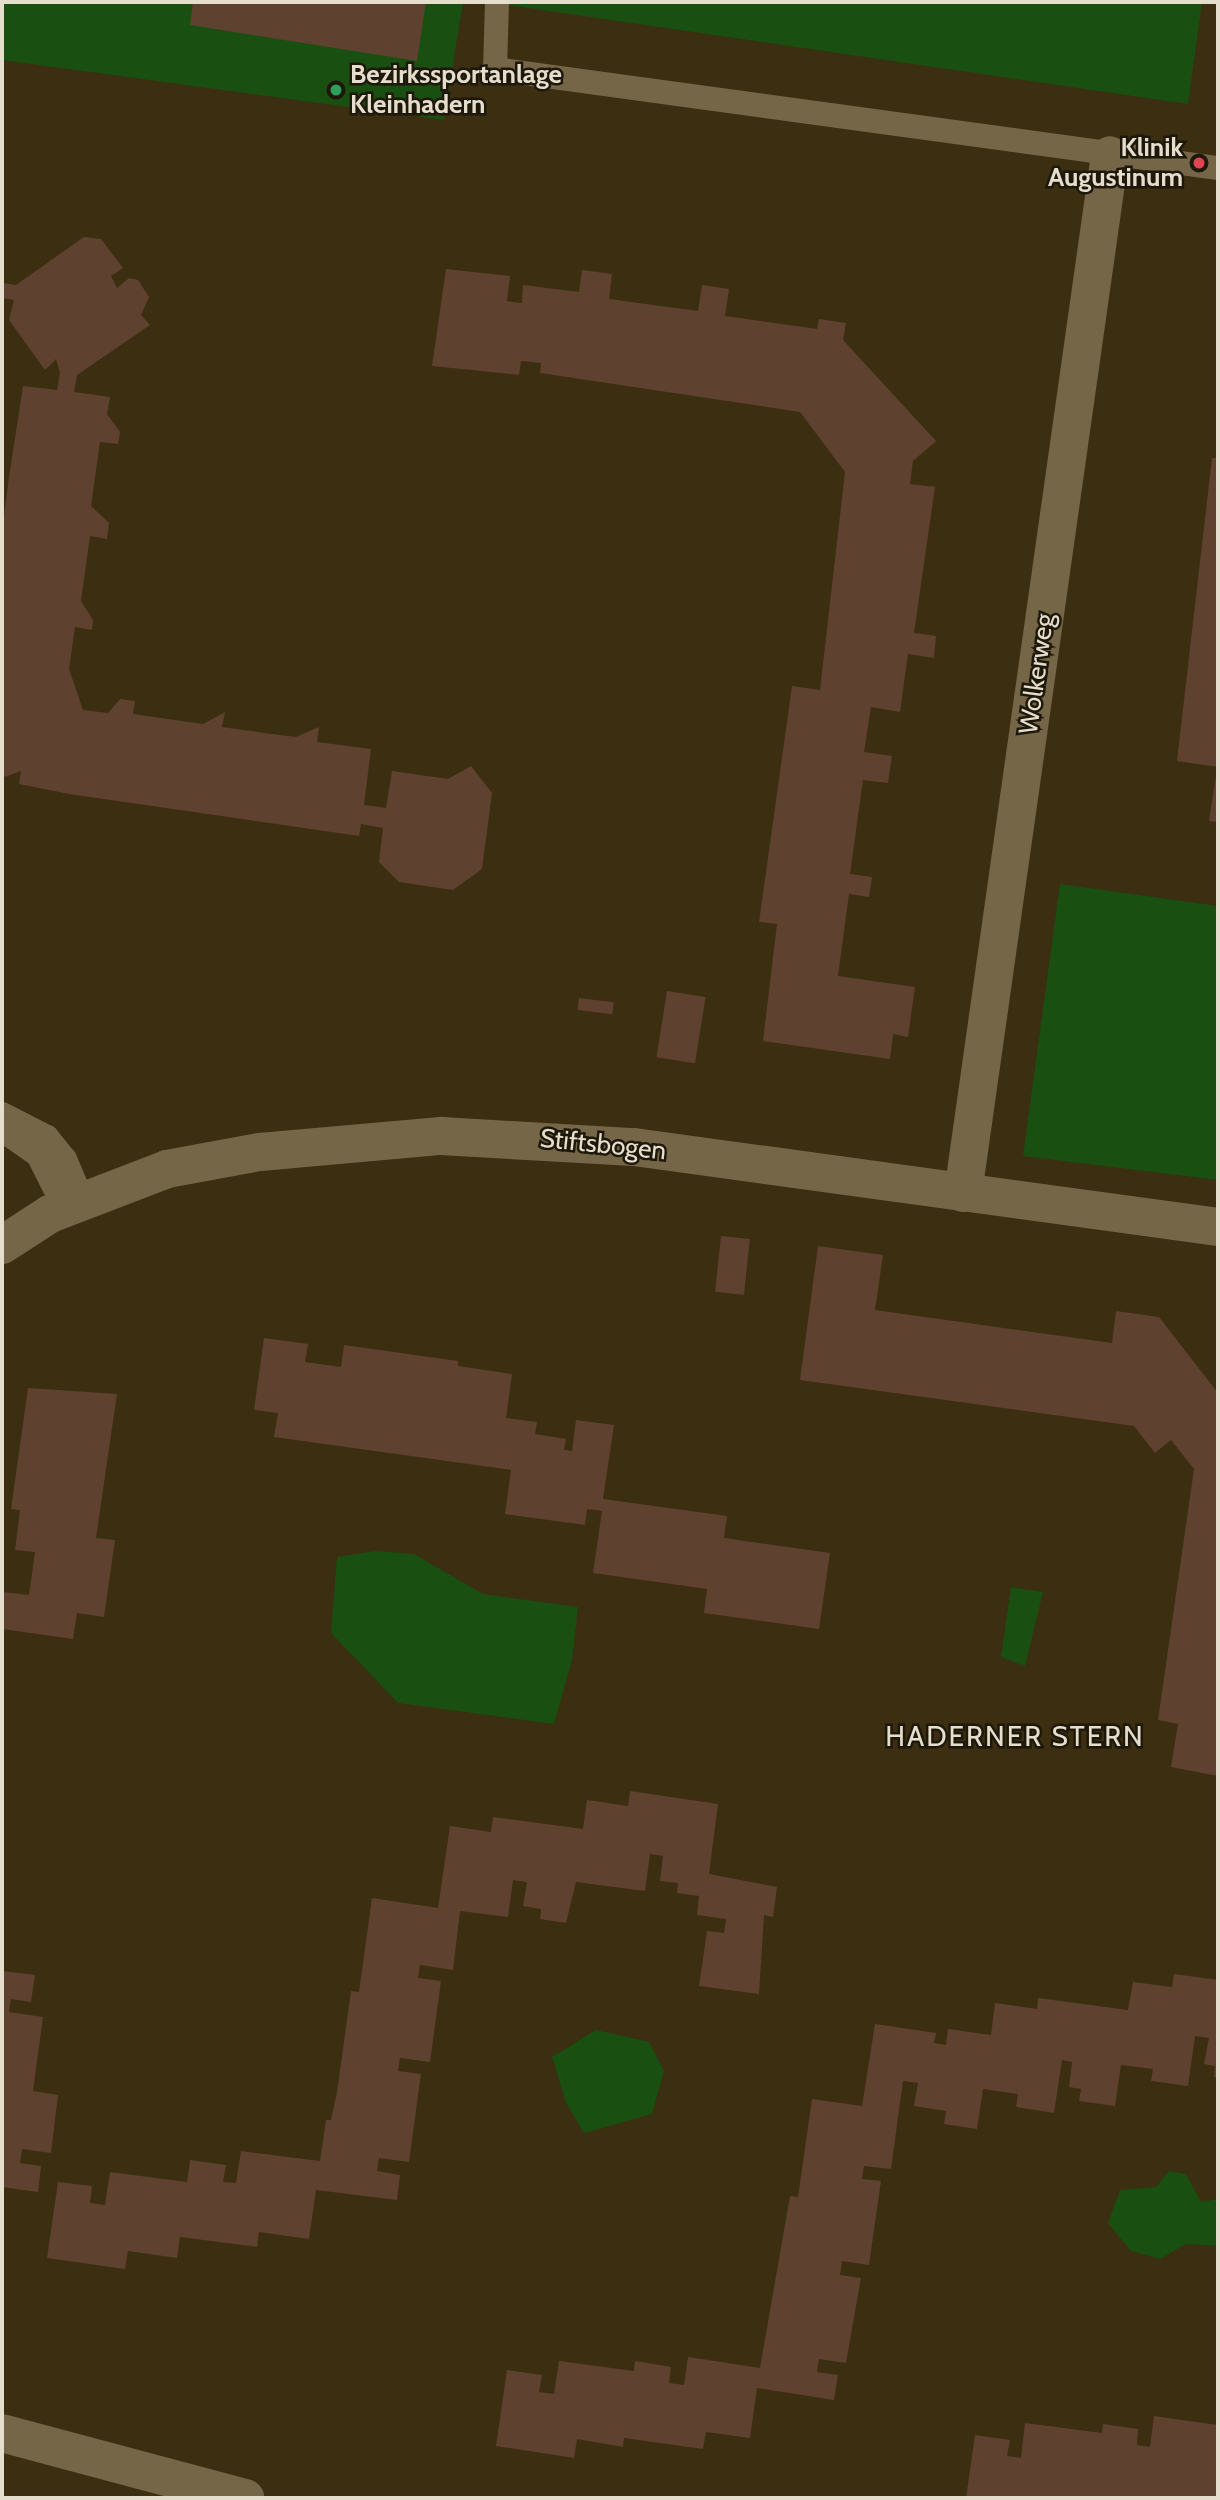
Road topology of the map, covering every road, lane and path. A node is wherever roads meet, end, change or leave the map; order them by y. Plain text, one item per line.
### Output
1 (497, 2) edge
2 (1110, 155) junction
3 (1218, 168) edge
4 (2, 1114) edge
5 (2, 1130) edge
6 (964, 1192) junction
7 (74, 1206) junction
8 (1218, 1227) edge
9 (2, 1245) edge
10 (2, 2432) edge
11 (245, 2498) edge

1 - 2 lane
2 - 3 lane
2 - 6 street, Wolkerweg
4 - 7 lane
5 - 7 lane
6 - 7 street, Stiftsbogen
6 - 8 street, Stiftsbogen
7 - 9 street, Stiftsbogen
10 - 11 street

